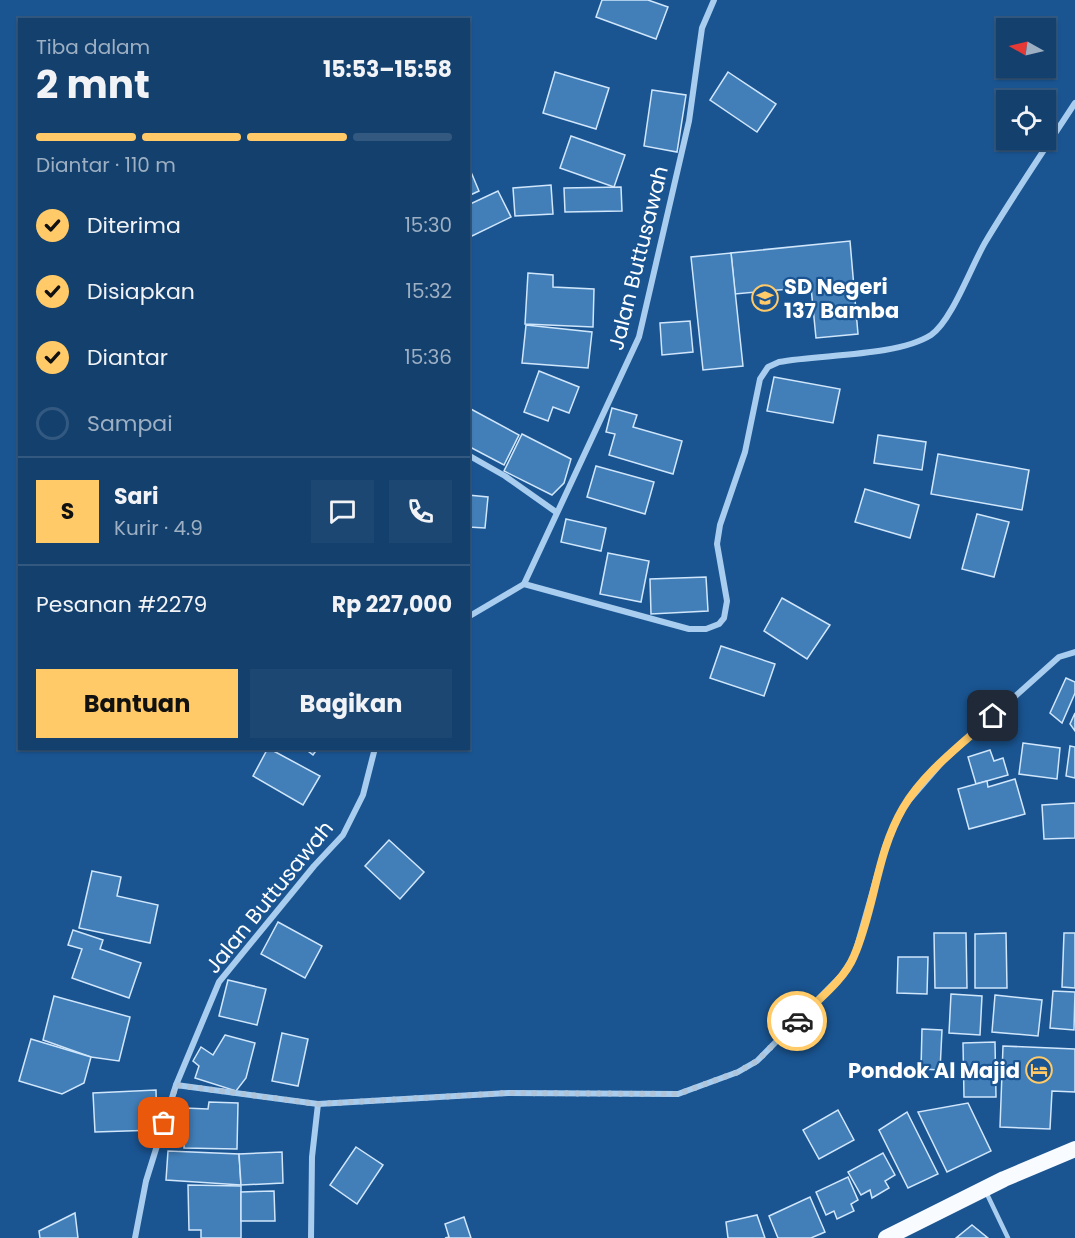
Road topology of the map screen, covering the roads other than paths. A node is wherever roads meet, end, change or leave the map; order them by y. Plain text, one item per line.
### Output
1 (714, 0) edge
2 (1075, 103) edge
3 (470, 456) edge
4 (556, 512) junction
5 (524, 584) junction
6 (470, 616) edge
7 (1075, 652) edge
8 (374, 750) edge
9 (176, 1085) junction
10 (318, 1104) junction
11 (1075, 1149) edge
12 (984, 1189) junction
13 (135, 1238) edge
14 (311, 1238) edge
15 (886, 1238) edge
16 (1008, 1238) edge

1 - 4 street, Jalan Buttusawah
2 - 5 street
3 - 4 street
4 - 5 street, Jalan Buttusawah
5 - 6 street
7 - 10 street
8 - 9 street, Jalan Buttusawah
9 - 10 street
9 - 13 street, Jalan Buttusawah
10 - 14 street
11 - 12 highway
12 - 15 highway
12 - 16 lane

